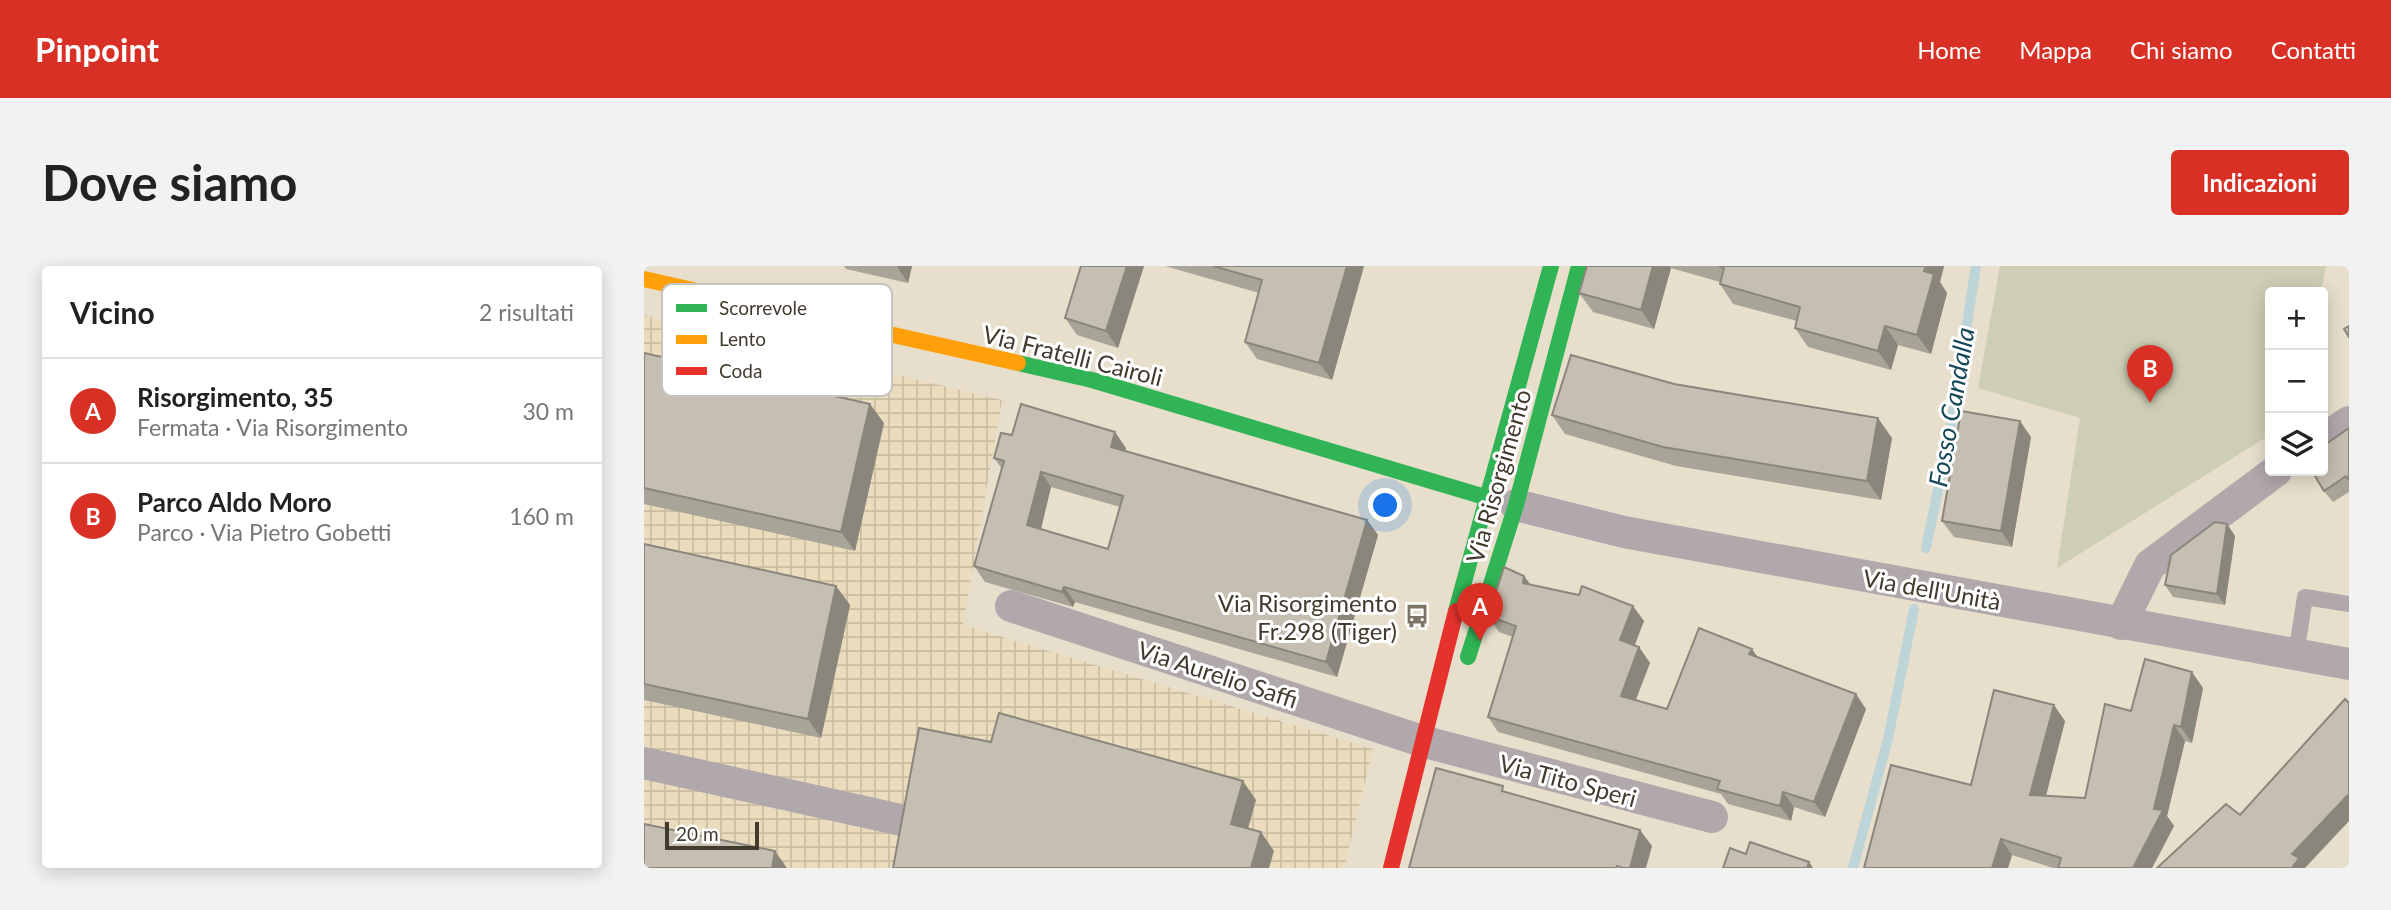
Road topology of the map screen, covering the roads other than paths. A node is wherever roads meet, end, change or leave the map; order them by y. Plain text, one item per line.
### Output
1 (1556, 267) edge
2 (644, 279) edge
3 (666, 284) edge
4 (892, 335) edge
5 (2349, 422) edge
6 (2328, 437) edge
7 (2269, 476) edge
8 (1485, 497) junction
9 (1516, 505) junction
10 (2349, 604) edge
11 (1012, 606) dead end
12 (2121, 624) junction
13 (2296, 655) junction
14 (2349, 664) edge
15 (1446, 697) junction
16 (1426, 736) junction
17 (644, 763) edge
18 (1712, 817) dead end
19 (901, 820) edge
20 (1391, 868) edge

1 - 8 main road, Via Risorgimento
1 - 9 main road
2 - 3 main road, Via Fratelli Cairoli
4 - 8 main road, Via Fratelli Cairoli
5 - 6 street
7 - 12 street
8 - 15 main road
8 - 16 main road, Via Risorgimento
9 - 12 street, Via dell'Unità
9 - 15 main road, Via Risorgimento
10 - 13 lane
11 - 16 street, Via Aurelio Saffi
12 - 13 street, Via dell'Unità
13 - 14 street, Via dell'Unità
15 - 16 main road, Via Risorgimento
16 - 18 street, Via Tito Speri
16 - 20 main road, Via Risorgimento
17 - 19 street

